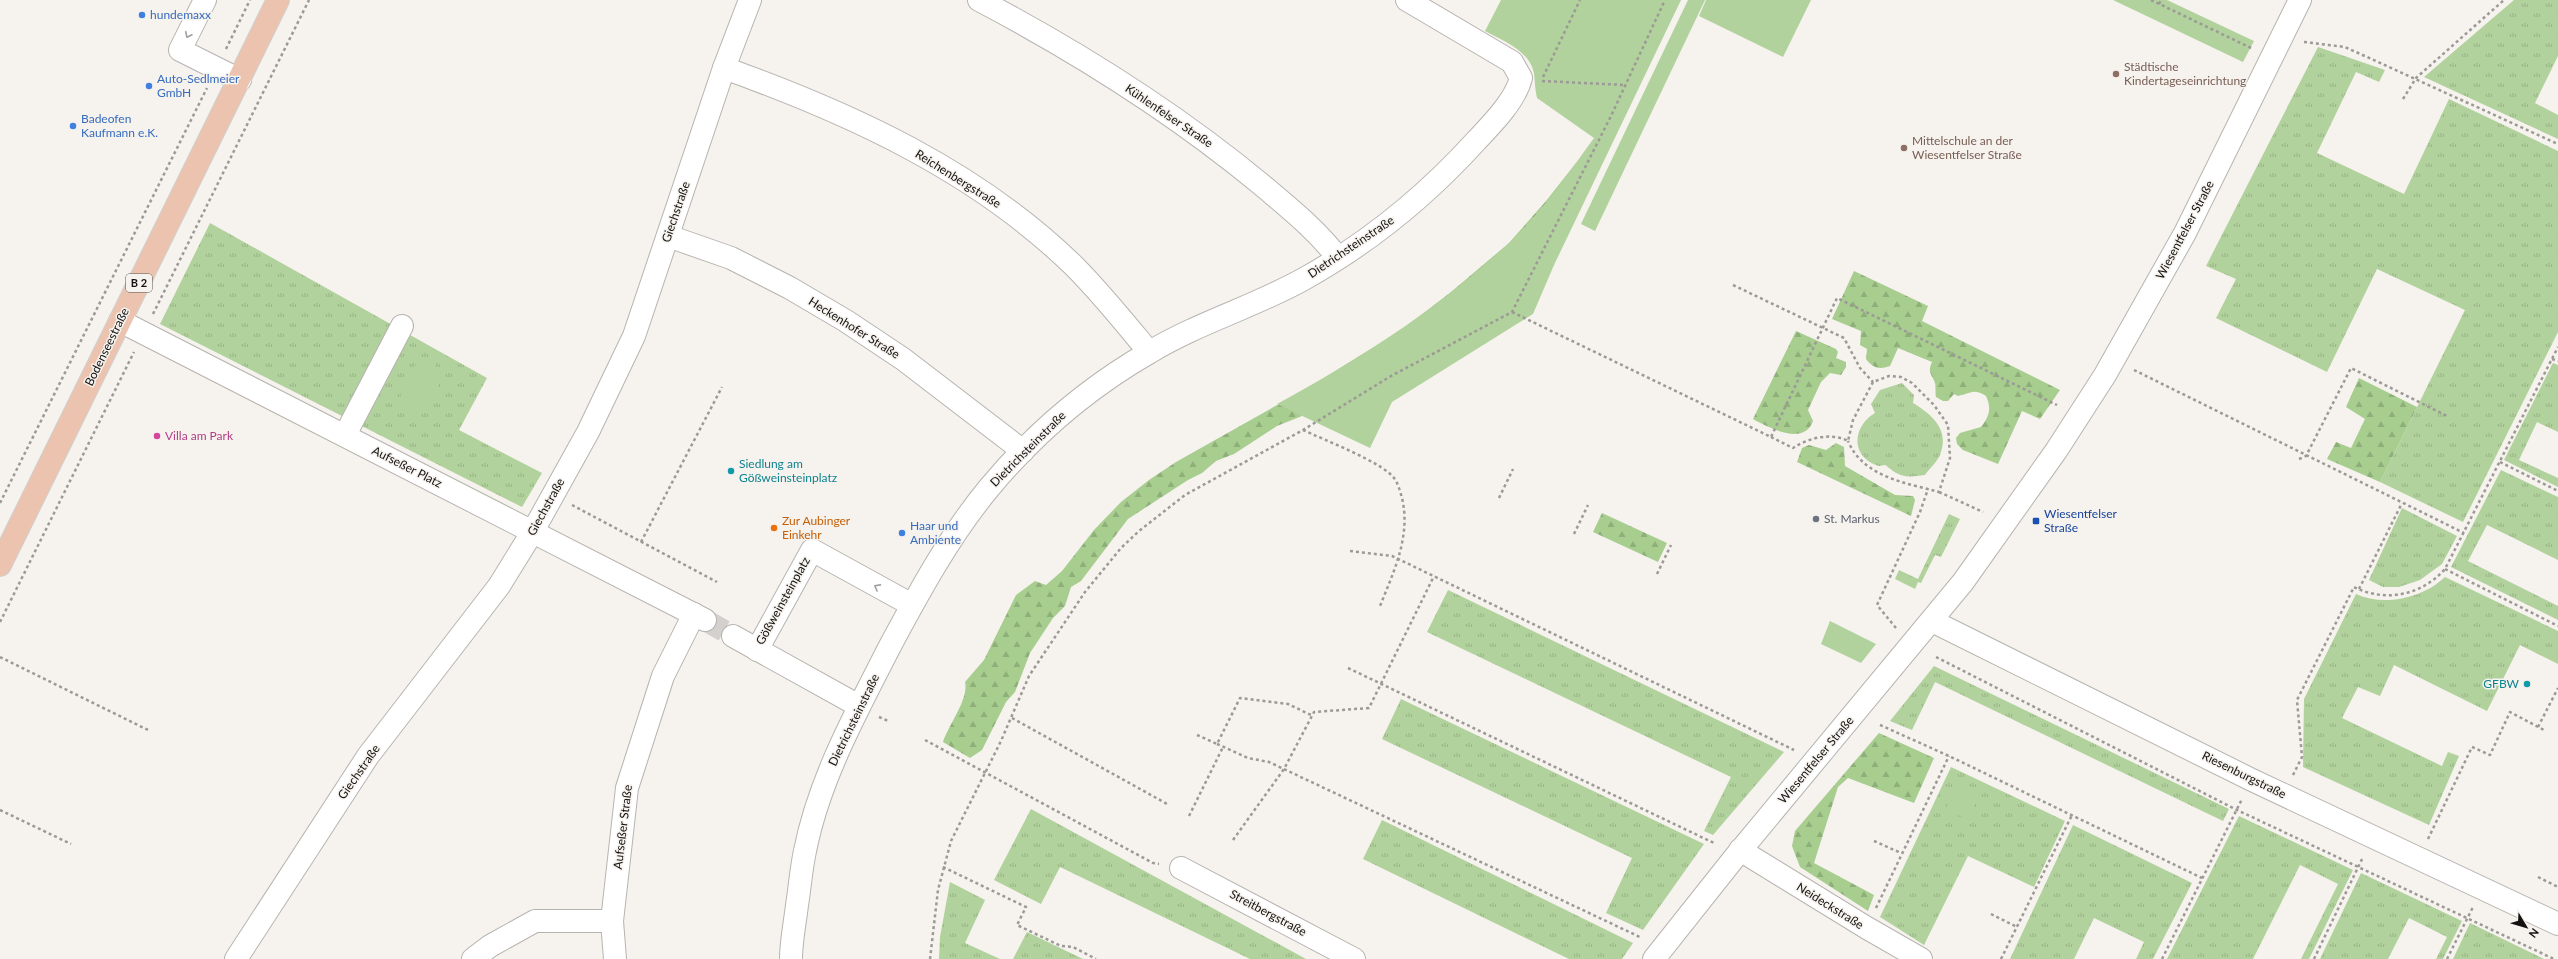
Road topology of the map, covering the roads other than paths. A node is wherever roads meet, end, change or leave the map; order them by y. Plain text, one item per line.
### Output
1 (205, 0) edge
2 (278, 0) edge
3 (750, 0) edge
4 (979, 0) edge
5 (1407, 0) edge
6 (2300, 0) edge
7 (724, 68) junction
8 (240, 80) junction
9 (668, 236) junction
10 (1338, 258) junction
11 (120, 321) junction
12 (402, 326) dead end
13 (1149, 352) junction
14 (345, 435) junction
15 (1023, 451) junction
16 (533, 531) junction
17 (0, 565) edge
18 (912, 606) junction
19 (1932, 621) junction
20 (733, 636) tunnel mouth
21 (757, 650) junction
22 (663, 676) joint
23 (859, 706) junction
24 (1740, 850) junction
25 (1181, 868) dead end
26 (612, 920) junction
27 (2558, 924) edge
28 (236, 959) edge
29 (473, 959) edge
30 (615, 959) edge
31 (791, 959) edge
32 (1354, 959) edge
33 (1654, 959) edge
34 (1922, 959) edge

1 -> 8 street
2 - 8 main road, Bodenseestraße / B 2
3 - 7 street, Giechstraße
4 - 10 street, Kühlenfelser Straße
5 - 10 street, Dietrichsteinstraße
6 - 19 street, Wiesentfelser Straße
7 - 9 street, Giechstraße
7 - 13 street, Reichenbergstraße
8 - 11 main road, Bodenseestraße / B 2
9 - 15 street, Heckenhofer Straße
9 - 16 street, Giechstraße
10 - 13 street, Dietrichsteinstraße
11 - 14 street, Aufseßer Platz
11 - 17 main road, Bodenseestraße / B 2
12 - 14 street
13 - 15 street, Dietrichsteinstraße
14 - 16 street, Aufseßer Platz
15 - 18 street, Dietrichsteinstraße
16 - 22 street, Aufseßer Platz
16 - 28 street, Giechstraße
18 -> 21 street, Gößweinsteinplatz
18 - 23 street, Dietrichsteinstraße
19 - 24 street, Wiesentfelser Straße
19 - 27 street, Riesenburgstraße
20 - 21 street
21 - 23 street, Gößweinsteinplatz
22 - 26 street, Aufseßer Straße
23 - 31 street, Dietrichsteinstraße
24 - 33 street, Wiesentfelser Straße
24 - 34 street, Neideckstraße
25 - 32 street, Streitbergstraße
26 - 29 street
26 - 30 street, Aufseßer Straße

